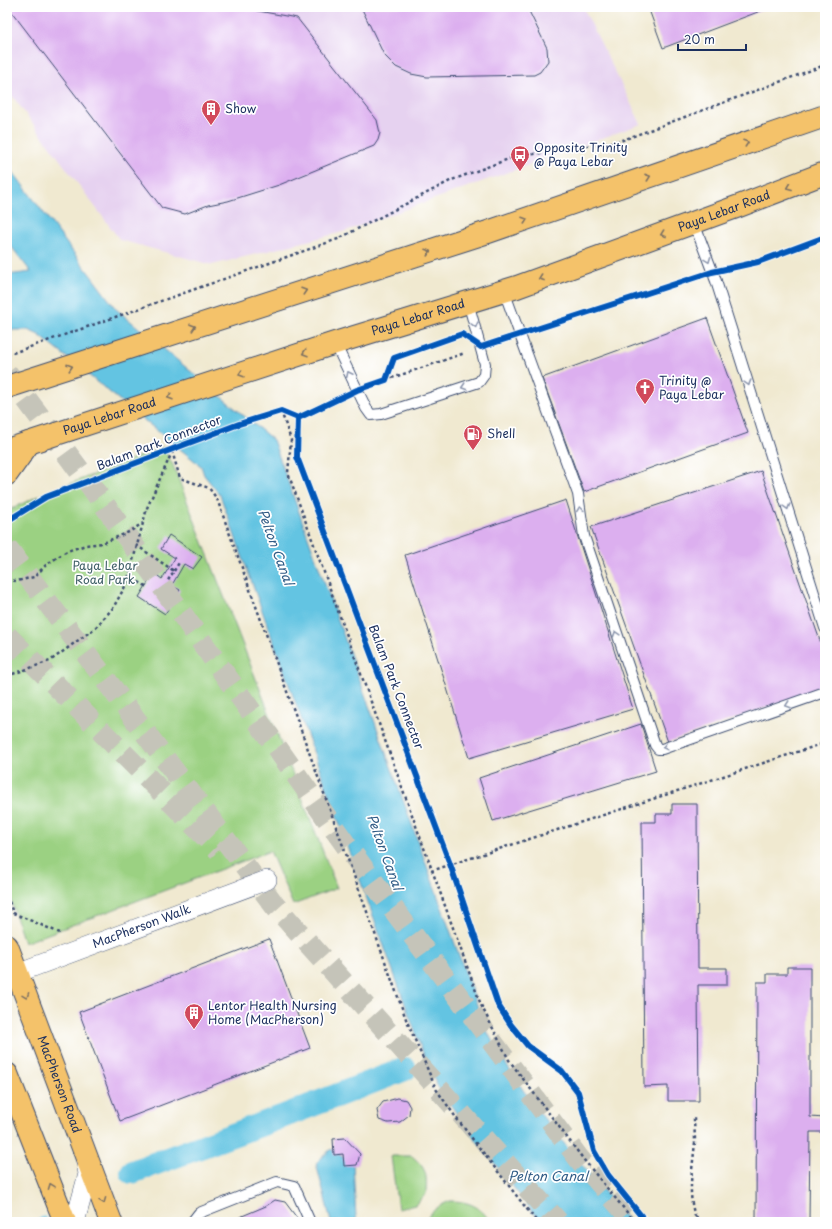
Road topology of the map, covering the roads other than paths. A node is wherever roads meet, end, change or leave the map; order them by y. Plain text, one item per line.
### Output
1 (825, 116) edge
2 (825, 173) edge
3 (694, 223) junction
4 (504, 291) junction
5 (468, 302) junction
6 (335, 343) junction
7 (7, 387) edge
8 (29, 443) junction
9 (7, 450) edge
10 (7, 474) edge
11 (825, 628) edge
12 (825, 692) edge
13 (267, 880) dead end
14 (7, 946) edge
15 (17, 972) junction
16 (7, 1074) edge
17 (85, 1154) junction
18 (65, 1222) edge
19 (75, 1222) edge
20 (111, 1222) edge
21 (192, 1222) edge
22 (310, 1222) edge

7 -> 1 main road
2 -> 3 main road, Paya Lebar Road
3 -> 4 main road, Paya Lebar Road
3 -> 11 lane
4 - 5 main road, Paya Lebar Road
12 -> 4 lane
5 - 6 main road, Paya Lebar Road
5 -> 6 lane
6 -> 8 main road, Paya Lebar Road
8 - 9 main road, Paya Lebar Road
8 - 10 main road
13 - 15 street, MacPherson Walk
14 - 15 main road, MacPherson Road
15 -> 17 main road, MacPherson Road
18 -> 16 main road
17 - 19 street
17 -> 20 main road, MacPherson Road
21 - 22 lane

